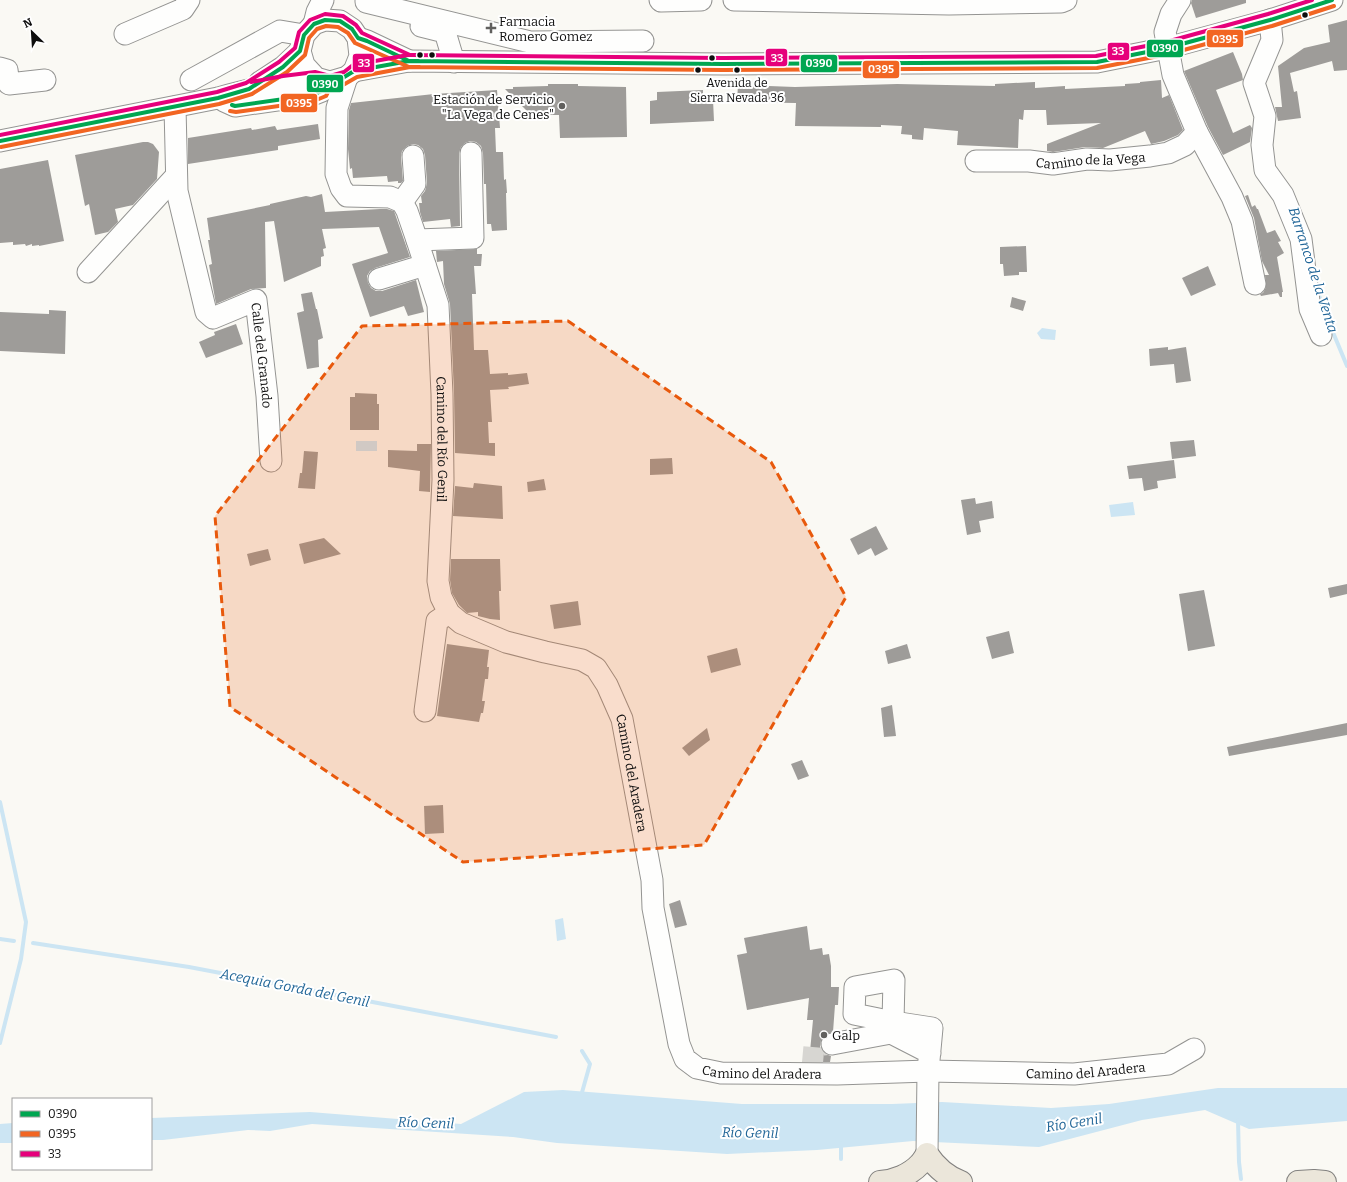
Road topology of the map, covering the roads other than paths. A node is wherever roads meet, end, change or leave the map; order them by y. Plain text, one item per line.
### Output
1 (189, 0) edge
2 (323, 0) edge
3 (334, 0) edge
4 (366, 0) edge
5 (660, 0) edge
6 (701, 0) edge
7 (734, 0) edge
8 (1180, 0) edge
9 (828, 1) edge
10 (1062, 1) edge
11 (1327, 1) edge
12 (950, 2) edge
13 (1270, 20) junction
14 (339, 21) junction
15 (125, 34) dead end
16 (306, 37) junction
17 (358, 38) junction
18 (643, 41) dead end
19 (1167, 48) junction
20 (409, 61) junction
21 (454, 62) junction
22 (0, 68) edge
23 (335, 78) junction
24 (45, 80) dead end
25 (191, 80) dead end
26 (249, 89) junction
27 (218, 98) junction
28 (175, 107) junction
29 (1196, 132) junction
30 (0, 141) edge
31 (471, 153) dead end
32 (413, 156) dead end
33 (976, 162) dead end
34 (176, 176) junction
35 (402, 202) junction
36 (417, 240) junction
37 (424, 265) junction
38 (88, 272) dead end
39 (380, 279) dead end
40 (1254, 284) dead end
41 (1321, 335) dead end
42 (271, 461) dead end
43 (449, 613) junction
44 (596, 668) joint
45 (425, 711) dead end
46 (854, 1014) junction
47 (892, 1028) junction
48 (1194, 1049) dead end
49 (928, 1070) junction
50 (926, 1169) edge
51 (880, 1182) edge
52 (961, 1182) edge
53 (1298, 1182) edge
54 (1325, 1182) edge

1 - 15 street
2 - 16 street
3 - 14 street
4 - 18 street
5 - 6 street
7 - 9 street
8 - 19 street
9 - 12 street
10 - 12 street
11 - 13 street
13 - 19 street
13 - 41 street
14 - 16 street
14 - 17 street
14 - 21 street
16 - 23 street
16 - 25 street
16 - 26 street
17 - 20 street
17 - 23 street
19 - 21 street
19 - 29 street
20 - 21 street
20 - 23 street
22 - 24 street
23 - 26 street
23 - 27 street
23 - 35 street
26 - 27 street
27 - 28 street
28 - 30 street
28 - 34 street, Calle del Granado
29 - 33 street, Camino de la Vega
29 - 40 street
31 - 36 street
32 - 35 street
34 - 38 street
34 - 42 street, Calle del Granado
35 - 36 street, Camino del Río Genil
36 - 37 street, Camino del Río Genil
37 - 39 street
37 - 43 street, Camino del Río Genil
43 - 44 street, Camino del Río Genil
43 - 45 street
44 - 49 street, Camino del Aradera
46 - 47 street
46 - 47 street
46 - 47 street
47 - 49 street
48 - 49 street, Camino del Aradera
49 - 50 street
50 - 51 main road
50 - 52 main road
53 - 54 main road

